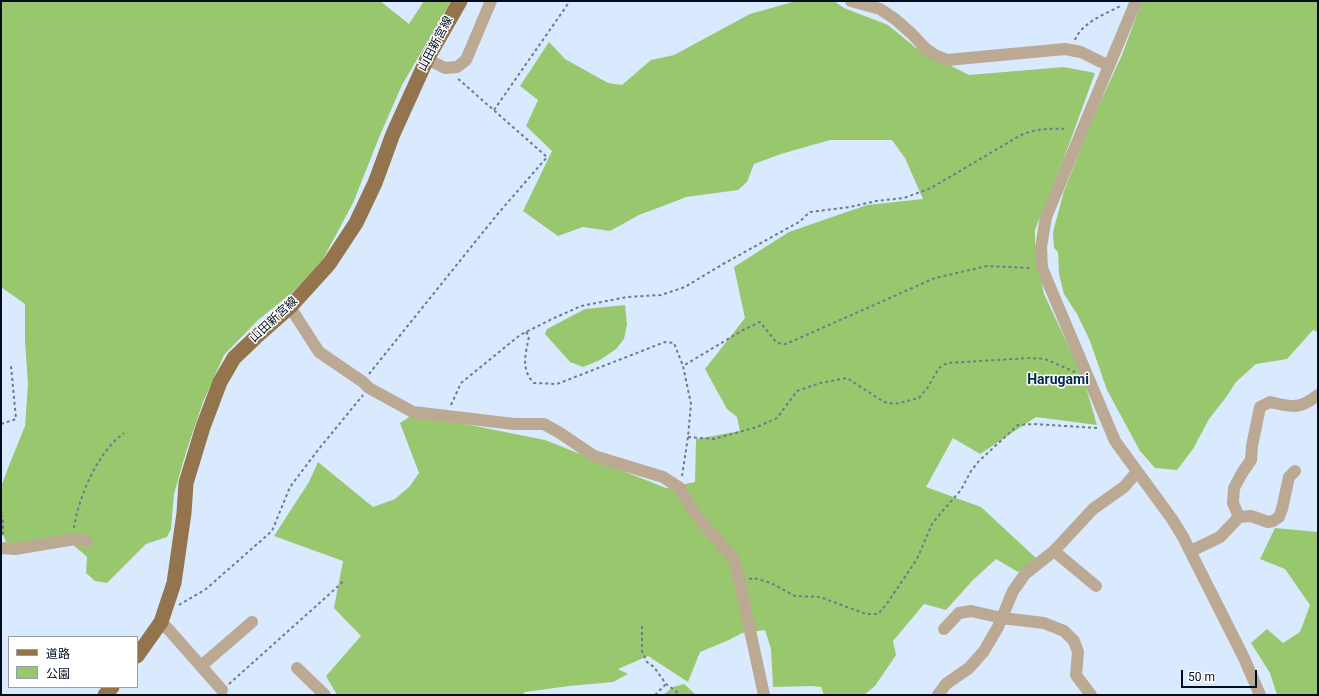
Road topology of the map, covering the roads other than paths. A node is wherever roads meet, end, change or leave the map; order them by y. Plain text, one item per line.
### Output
1 (460, 1) edge
2 (491, 1) edge
3 (851, 1) edge
4 (1135, 3) edge
5 (427, 58) junction
6 (1109, 66) junction
7 (290, 307) junction
8 (1318, 395) edge
9 (1295, 471) dead end
10 (1137, 472) junction
11 (1239, 517) junction
12 (87, 541) dead end
13 (2, 548) edge
14 (1054, 551) junction
15 (1191, 551) junction
16 (1096, 586) dead end
17 (1002, 618) junction
18 (160, 622) junction
19 (252, 622) dead end
20 (944, 629) dead end
21 (138, 655) edge
22 (201, 666) junction
23 (298, 668) dead end
24 (222, 690) road end
25 (325, 695) edge
26 (764, 695) edge
27 (938, 695) edge
28 (1091, 695) edge
29 (1260, 695) edge

1 - 5 main road, 山田新宮線
2 - 5 street
3 - 6 street
4 - 6 street
5 - 7 main road, 山田新宮線
6 - 10 street
7 - 18 main road, 山田新宮線
7 - 26 street
8 - 11 street
9 - 11 street
10 - 14 street
10 - 15 street
11 - 15 street
12 - 13 street
14 - 16 street
14 - 17 street
15 - 29 street
17 - 20 street
17 - 27 street
17 - 28 street
18 - 21 main road, 山田新宮線
18 - 22 street
19 - 22 street
22 - 24 street
23 - 25 street

